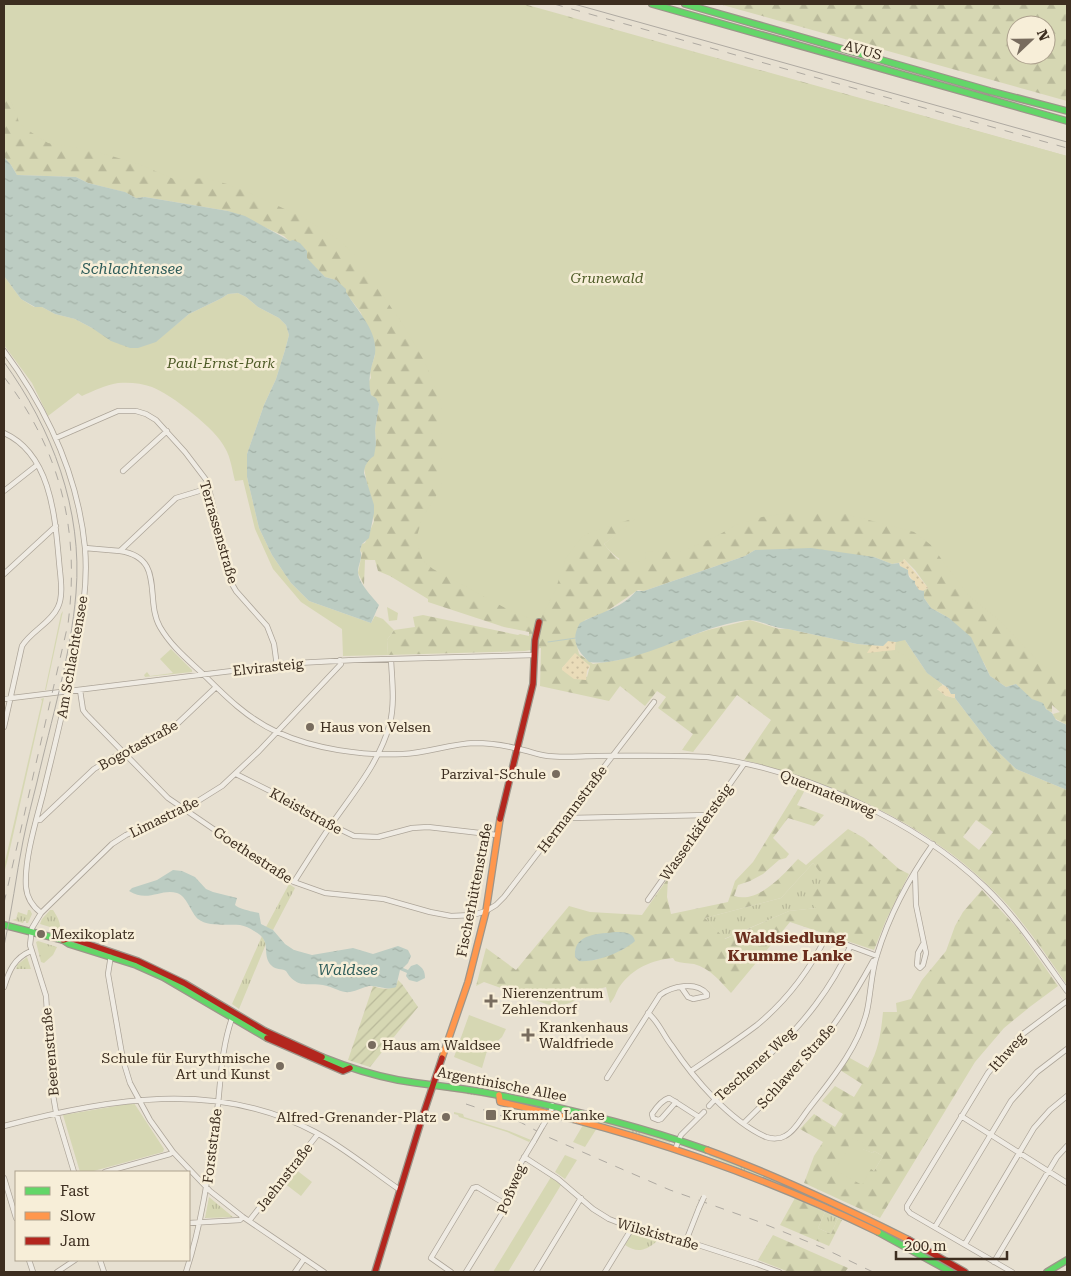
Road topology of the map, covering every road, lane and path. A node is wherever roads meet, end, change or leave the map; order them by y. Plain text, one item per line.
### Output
1 (652, 4) edge
2 (685, 4) edge
3 (1067, 111) edge
4 (1067, 120) edge
5 (4, 351) edge
6 (167, 431) junction
7 (4, 434) edge
8 (56, 438) junction
9 (37, 465) junction
10 (122, 471) dead end
11 (209, 488) junction
12 (4, 491) edge
13 (56, 526) junction
14 (84, 548) junction
15 (120, 551) junction
16 (4, 574) edge
17 (539, 622) dead end
18 (534, 655) junction
19 (391, 659) junction
20 (340, 660) junction
21 (276, 666) junction
22 (203, 674) junction
23 (216, 687) junction
24 (80, 690) junction
25 (68, 691) junction
26 (11, 698) junction
27 (4, 699) edge
28 (654, 702) dead end
29 (4, 728) edge
30 (277, 732) junction
31 (517, 748) junction
32 (123, 752) junction
33 (378, 754) junction
34 (612, 756) junction
35 (744, 764) junction
36 (236, 774) junction
37 (185, 810) junction
38 (709, 815) junction
39 (567, 816) junction
40 (37, 820) junction
41 (331, 825) junction
42 (497, 835) junction
43 (933, 844) junction
44 (915, 871) junction
45 (294, 882) junction
46 (648, 900) dead end
47 (486, 912) junction
48 (41, 913) junction
49 (4, 925) edge
50 (32, 932) junction
51 (923, 944) dead end
52 (850, 946) junction
53 (31, 951) junction
54 (112, 954) junction
55 (876, 956) junction
56 (4, 987) edge
57 (681, 987) junction
58 (1067, 991) edge
59 (1067, 1001) edge
60 (648, 1013) junction
61 (232, 1018) junction
62 (1067, 1049) edge
63 (350, 1068) junction
64 (691, 1071) junction
65 (607, 1078) dead end
66 (434, 1084) junction
67 (499, 1095) junction
68 (1067, 1096) edge
69 (138, 1099) junction
70 (716, 1099) junction
71 (218, 1101) junction
72 (676, 1102) junction
73 (552, 1105) junction
74 (709, 1106) dead end
75 (56, 1112) junction
76 (551, 1112) junction
77 (704, 1112) dead end
78 (961, 1116) junction
79 (699, 1117) junction
80 (744, 1123) junction
81 (4, 1126) edge
82 (318, 1134) junction
83 (990, 1134) junction
84 (679, 1140) junction
85 (1067, 1146) edge
86 (676, 1147) junction
87 (172, 1152) junction
88 (1019, 1152) junction
89 (524, 1157) junction
90 (74, 1171) edge
91 (108, 1171) edge
92 (1048, 1171) junction
93 (4, 1178) edge
94 (1067, 1183) edge
95 (207, 1188) junction
96 (400, 1190) junction
97 (704, 1197) dead end
98 (581, 1198) junction
99 (507, 1205) junction
100 (15, 1215) edge
101 (243, 1217) junction
102 (200, 1221) junction
103 (249, 1221) junction
104 (190, 1223) edge
105 (935, 1227) junction
106 (632, 1228) junction
107 (686, 1241) junction
108 (965, 1244) junction
109 (190, 1257) edge
110 (304, 1259) junction
111 (1067, 1260) edge
112 (74, 1261) edge
113 (994, 1262) junction
114 (57, 1272) edge
115 (295, 1272) edge
116 (324, 1272) edge
117 (375, 1272) edge
118 (451, 1272) edge
119 (466, 1272) edge
120 (536, 1272) edge
121 (605, 1272) edge
122 (779, 1272) edge
123 (951, 1272) edge
124 (965, 1272) edge
125 (1012, 1272) edge
126 (1047, 1272) edge

1 - 4 main road, AVUS
2 - 3 main road, AVUS
5 - 8 street, Am Schlachtensee
6 - 8 street, Terrassenstraße
6 - 10 street
6 - 11 street, Terrassenstraße
7 - 9 street
8 - 14 street, Am Schlachtensee
9 - 12 street
9 - 13 street
11 - 15 street
11 - 21 street, Terrassenstraße
13 - 16 street
13 - 26 street
14 - 15 street
14 - 25 street, Am Schlachtensee
15 - 22 street, Quermatenweg
17 - 18 main road, Fischerhüttenstraße
18 - 19 street, Elvirasteig
18 - 31 main road, Fischerhüttenstraße
19 - 20 street, Elvirasteig
19 - 33 street
20 - 21 street, Elvirasteig
20 - 30 street, Limastraße
21 - 22 street, Elvirasteig
22 - 23 street, Quermatenweg
22 - 24 street, Elvirasteig
23 - 30 street, Quermatenweg
23 - 32 street, Bogotastraße
24 - 25 street, Elvirasteig
24 - 32 street, Goethestraße
25 - 26 street, Elvirasteig
25 - 40 street, Am Schlachtensee
26 - 27 street, Elvirasteig
26 - 29 street
28 - 34 street, Hermannstraße
30 - 33 street, Quermatenweg
30 - 36 street, Limastraße
31 - 33 street, Quermatenweg
31 - 34 street, Quermatenweg
31 - 42 main road, Fischerhüttenstraße
32 - 37 street, Goethestraße
32 - 40 street, Bogotastraße
33 - 41 street
34 - 35 street, Quermatenweg
34 - 39 street, Hermannstraße
35 - 38 street, Wasserkäfersteig
35 - 43 street, Quermatenweg
36 - 37 street, Limastraße
36 - 41 street, Kleiststraße
37 - 45 street, Goethestraße
37 - 48 street, Limastraße
38 - 39 street
38 - 46 street, Wasserkäfersteig
39 - 47 street, Hermannstraße
40 - 48 street, Am Schlachtensee
41 - 42 street, Kleiststraße
41 - 45 street
42 - 47 main road, Fischerhüttenstraße
43 - 44 street
43 - 58 street, Quermatenweg
44 - 51 street
44 - 55 street
45 - 47 street, Goethestraße
47 - 66 main road, Fischerhüttenstraße
48 - 50 street, Limastraße
49 - 50 main road, Argentinische Allee
50 - 53 street, Beerenstraße
50 - 54 main road, Argentinische Allee
52 - 55 street
52 - 64 street
52 - 70 street, Teschener Weg
53 - 56 street
53 - 75 street, Beerenstraße
54 - 61 main road, Argentinische Allee
54 - 63 main road, Argentinische Allee
54 - 69 street
55 - 80 street, Schlawer Straße
55 - 80 street
57 - 57 street
57 - 60 street
59 - 78 street, Ithweg
60 - 64 street
60 - 65 street
61 - 63 main road, Argentinische Allee
61 - 71 street, Forststraße
62 - 83 street
63 - 66 main road, Argentinische Allee
64 - 70 street
66 - 67 main road, Argentinische Allee
66 - 96 main road, Fischerhüttenstraße
67 - 73 main road, Argentinische Allee
67 - 76 main road, Argentinische Allee
68 - 88 street
69 - 71 street
69 - 75 street
69 - 87 street
70 - 74 street, Teschener Weg
70 - 80 street
71 - 82 street
71 - 95 street, Forststraße
72 - 72 street
72 - 79 street
73 - 76 street, Poßweg
73 - 84 main road, Argentinische Allee
75 - 81 street
75 - 90 street, Beerenstraße
76 - 86 main road, Argentinische Allee
76 - 89 street, Poßweg, bridge
77 - 79 street, Teschener Weg
78 - 83 street
78 - 105 street, Ithweg
79 - 84 street, Teschener Weg
82 - 96 street
82 - 103 street, Jaehnstraße
83 - 88 street
83 - 105 street
84 - 86 street, Teschener Weg
84 - 124 main road, Argentinische Allee
85 - 92 street
86 - 123 main road, Argentinische Allee
87 - 91 street
87 - 95 street
88 - 92 street
88 - 108 street
89 - 98 street, Wilskistraße
89 - 99 street, Poßweg
92 - 94 street
92 - 113 street
93 - 100 street
95 - 101 street
95 - 102 street, Forststraße
96 - 117 main road, Fischerhüttenstraße
97 - 107 street, bridge
98 - 106 street, Wilskistraße
98 - 120 street
99 - 118 street
99 - 119 street, Poßweg
101 - 102 street
101 - 103 street
102 - 104 street
102 - 109 street, Forststraße
103 - 110 street
105 - 108 street
106 - 107 street, Wilskistraße
106 - 121 street
107 - 122 street, Wilskistraße
108 - 113 street
110 - 115 street
110 - 116 street
111 - 126 main road
112 - 114 street
113 - 125 street

